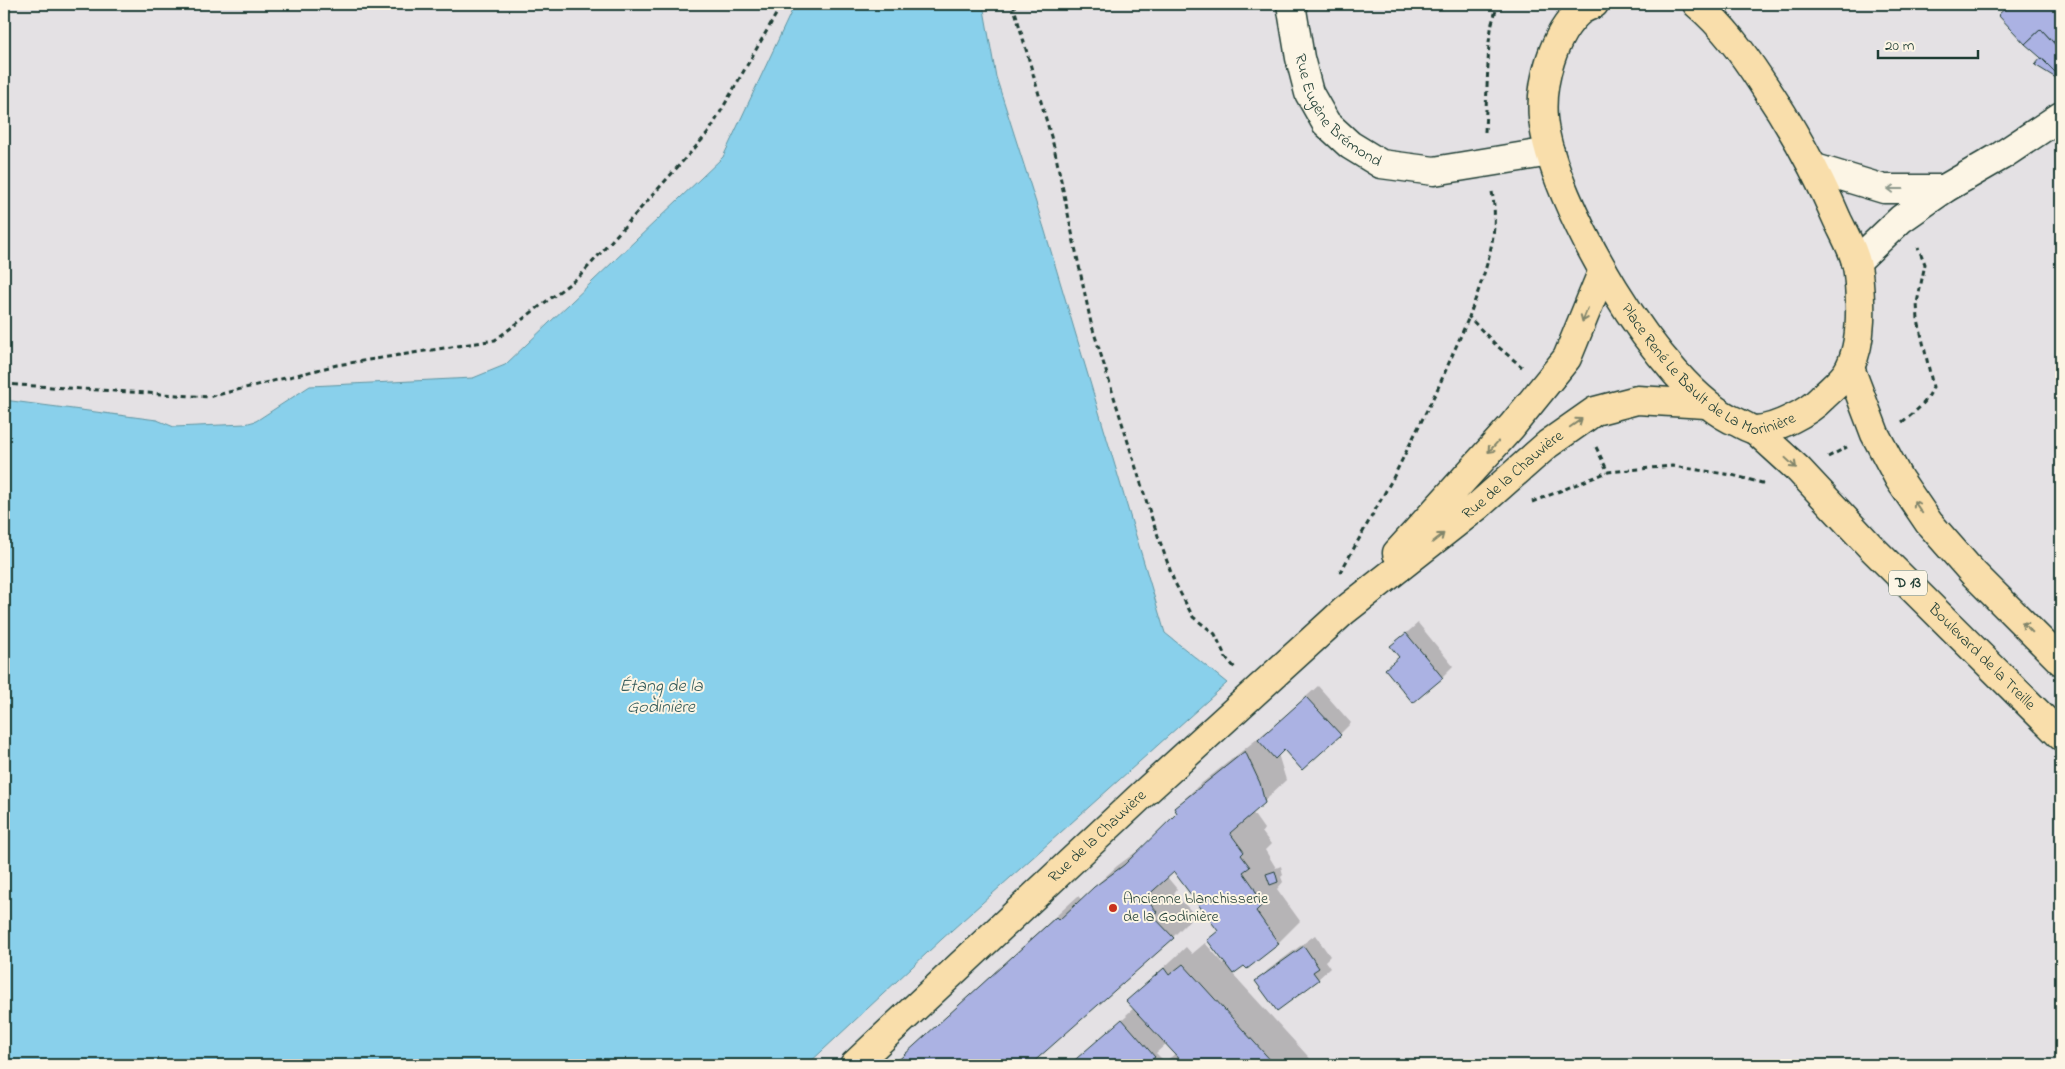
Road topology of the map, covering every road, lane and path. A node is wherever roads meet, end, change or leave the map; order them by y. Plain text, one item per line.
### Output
1 (782, 4) edge
2 (1013, 4) edge
3 (1291, 4) edge
4 (1498, 4) edge
5 (1697, 4) edge
6 (1585, 6) edge
7 (2061, 116) edge
8 (1550, 152) junction
9 (1486, 163) junction
10 (1814, 168) junction
11 (1944, 189) junction
12 (1901, 219) junction
13 (1856, 262) junction
14 (1603, 270) junction
15 (1469, 317) junction
16 (1850, 368) junction
17 (4, 384) edge
18 (1544, 388) junction
19 (1706, 404) junction
20 (1581, 420) junction
21 (1755, 430) junction
22 (1874, 434) junction
23 (1799, 470) junction
24 (1338, 575) dead end
25 (1344, 611) junction
26 (2061, 661) edge
27 (1256, 691) junction
28 (2061, 736) edge
29 (854, 1065) edge

1 - 17 path
2 - 27 path
3 - 9 street, Rue Eugène Brémond
4 - 9 path
5 - 10 main road, Place René Le Bault de La Morinière
6 - 8 main road, Place René Le Bault de La Morinière
7 - 11 street
8 - 9 street, Rue Eugène Brémond
8 - 14 main road, Place René Le Bault de La Morinière
9 - 15 path
11 -> 10 street
10 - 13 main road, Place René Le Bault de La Morinière
11 - 12 street
12 - 13 street
12 - 22 path
13 - 16 main road, Place René Le Bault de La Morinière
14 -> 18 main road, Rue de la Chauvière
14 - 19 main road, Place René Le Bault de La Morinière
15 - 18 path
15 - 24 path
16 - 21 main road, Place René Le Bault de La Morinière
16 - 22 main road
18 -> 25 main road, Rue de la Chauvière
19 - 20 main road, Rue de la Chauvière
19 - 21 main road, Place René Le Bault de La Morinière
20 - 23 path
25 -> 20 main road, Rue de la Chauvière
21 -> 23 main road, Boulevard de la Treille / D 13
22 - 23 path
26 -> 22 main road
23 - 28 main road, Boulevard de la Treille / D 13
25 - 27 main road, Rue de la Chauvière
27 - 29 main road, Rue de la Chauvière

